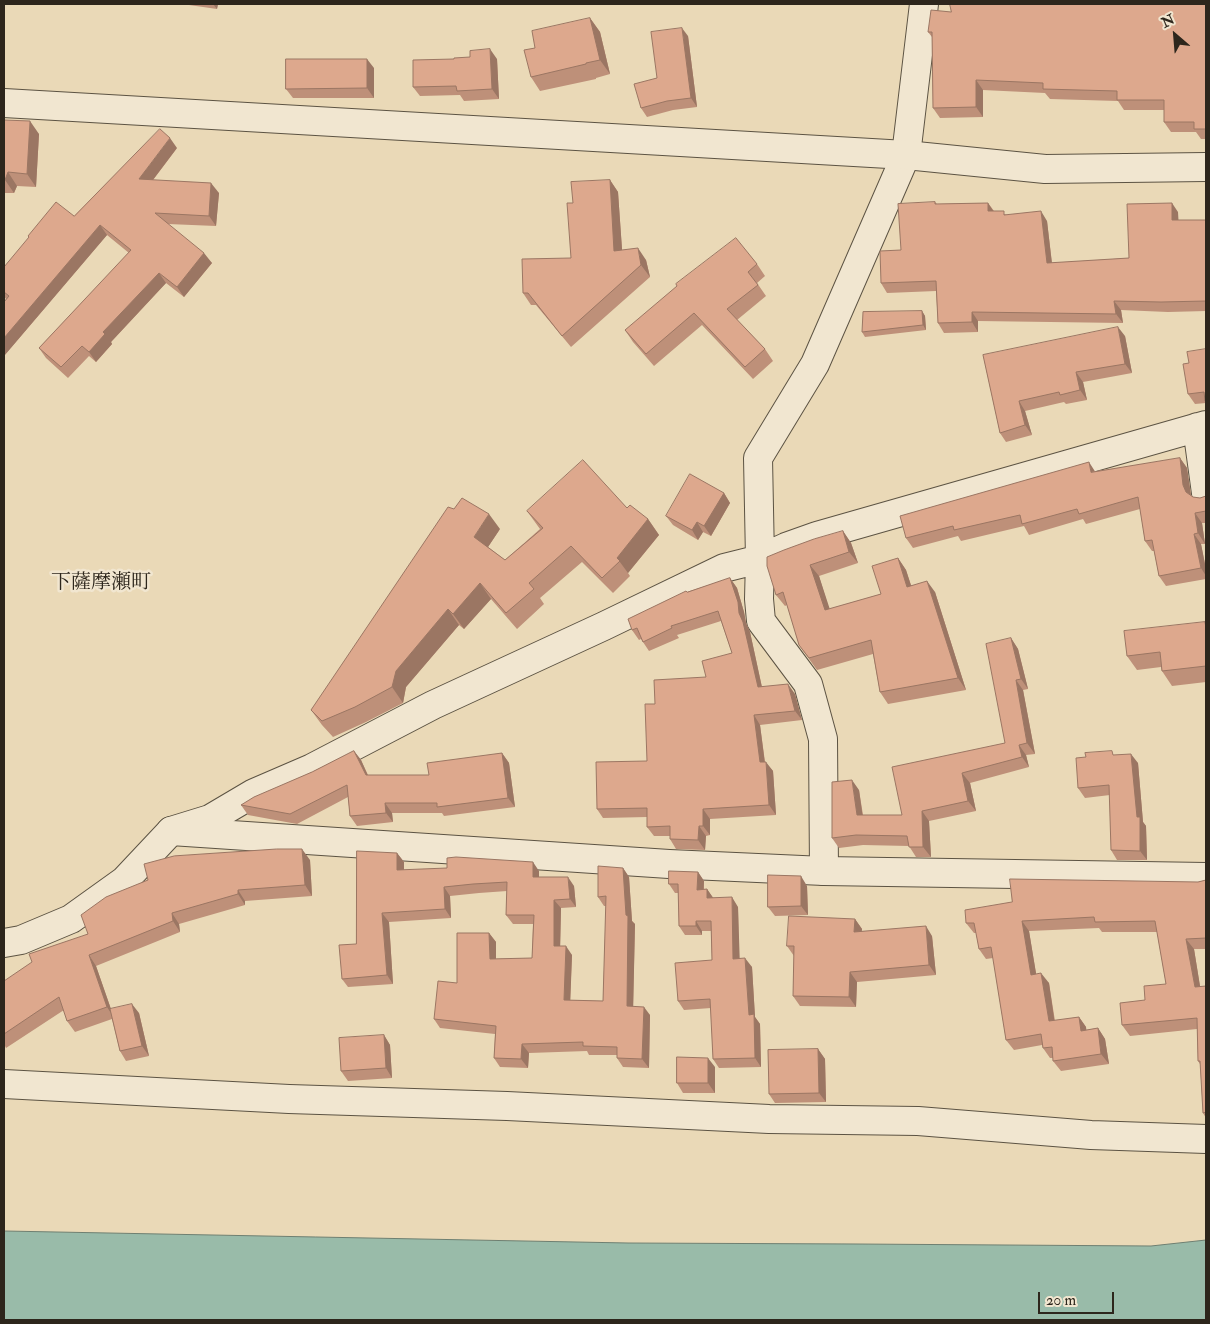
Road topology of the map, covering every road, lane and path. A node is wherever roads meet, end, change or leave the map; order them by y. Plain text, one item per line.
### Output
1 (924, 4) edge
2 (4, 103) edge
3 (906, 156) junction
4 (1206, 167) edge
5 (1201, 426) edge
6 (1206, 493) edge
7 (760, 559) junction
8 (171, 831) junction
9 (824, 871) junction
10 (1206, 877) edge
11 (4, 944) edge
12 (4, 1084) edge
13 (1206, 1139) edge

1 - 3 street
2 - 3 street
3 - 4 street
3 - 7 street
5 - 6 street
5 - 7 street
7 - 8 street
7 - 9 street
8 - 9 street
8 - 11 street
9 - 10 street
12 - 13 street

